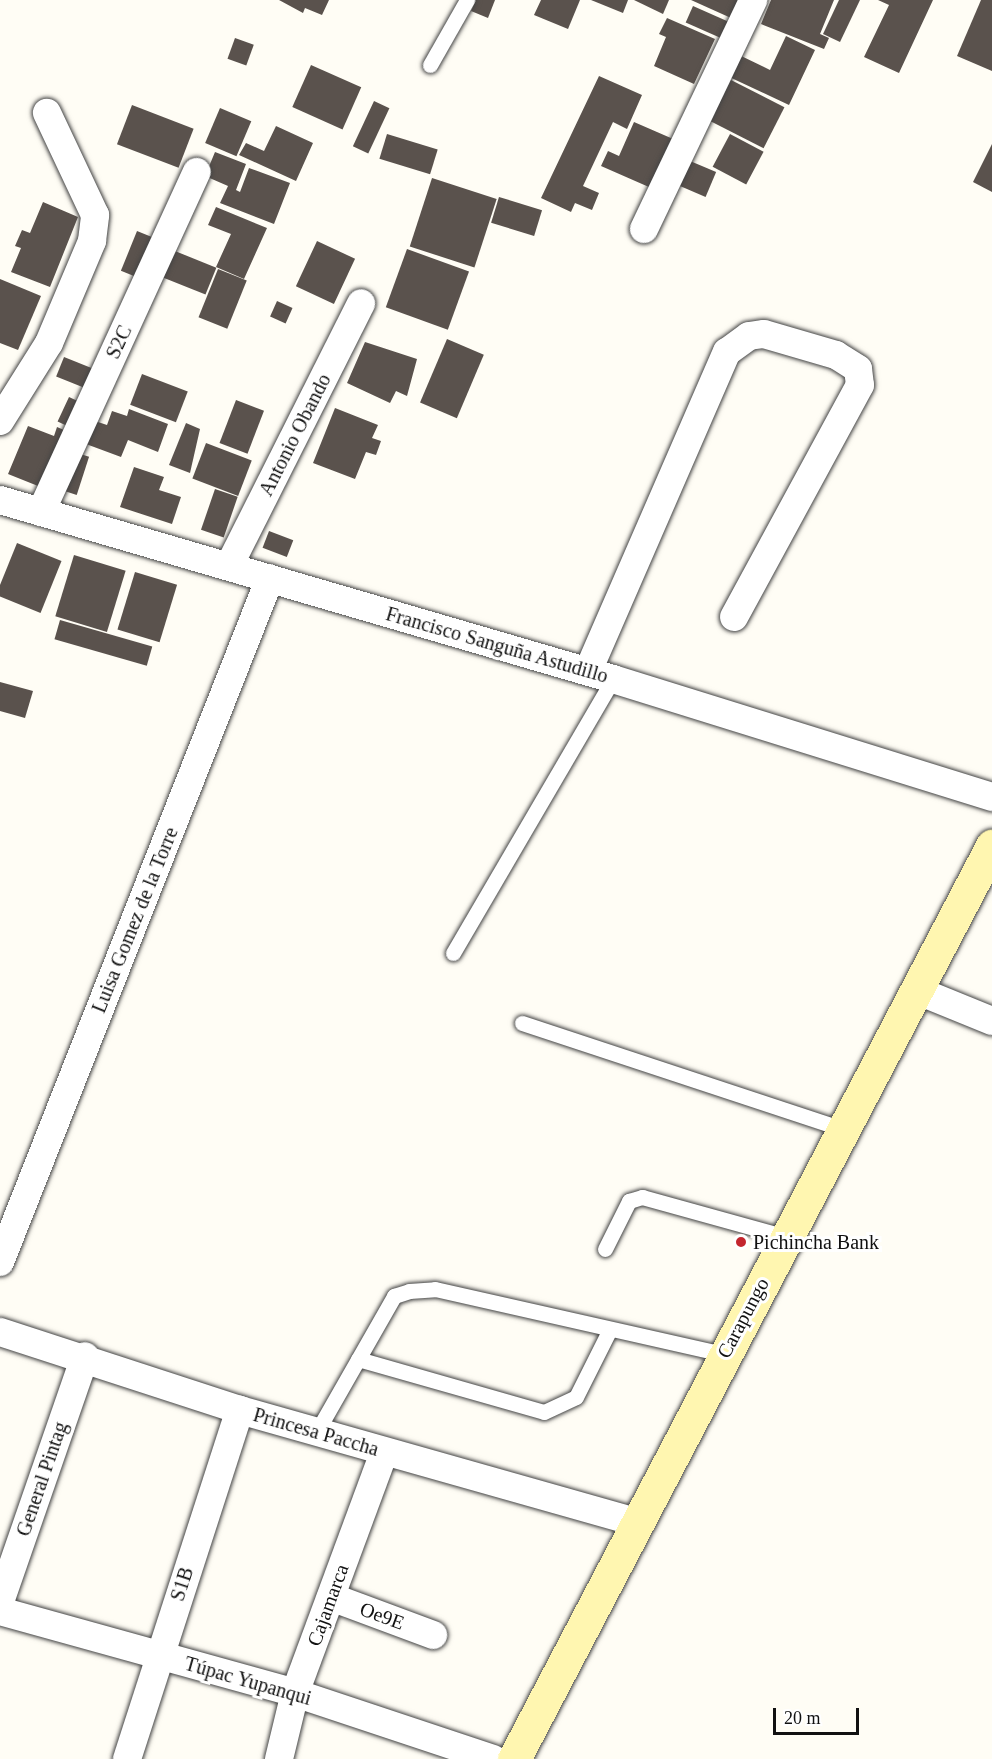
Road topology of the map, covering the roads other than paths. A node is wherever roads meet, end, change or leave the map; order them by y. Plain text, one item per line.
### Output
1 (467, 0) edge
2 (753, 0) edge
3 (430, 65) dead end
4 (47, 113) dead end
5 (197, 172) dead end
6 (644, 230) dead end
7 (361, 303) dead end
8 (0, 421) edge
9 (0, 500) edge
10 (41, 512) junction
11 (229, 566) junction
12 (270, 578) junction
13 (734, 617) dead end
14 (601, 675) junction
15 (992, 797) edge
16 (992, 846) edge
17 (453, 953) dead end
18 (916, 990) junction
19 (992, 1021) edge
20 (522, 1023) dead end
21 (843, 1129) junction
22 (786, 1237) junction
23 (605, 1249) dead end
24 (0, 1262) edge
25 (610, 1329) junction
26 (0, 1332) edge
27 (724, 1354) junction
28 (84, 1356) junction
29 (358, 1359) junction
30 (240, 1410) junction
31 (316, 1433) junction
32 (384, 1453) junction
33 (636, 1522) junction
34 (331, 1597) junction
35 (0, 1602) edge
36 (0, 1611) edge
37 (433, 1635) dead end
38 (158, 1655) junction
39 (295, 1693) junction
40 (128, 1759) edge
41 (279, 1759) edge
42 (493, 1759) edge
43 (514, 1759) edge

1 - 3 lane
2 - 6 street
4 - 8 street
5 - 10 street, S2C
7 - 11 street, Antonio Obando
9 - 10 street, Francisco Sanguña Astudillo
10 - 11 street, Francisco Sanguña Astudillo
11 - 12 street, Francisco Sanguña Astudillo
12 - 14 street, Francisco Sanguña Astudillo
12 - 24 street, Luisa Gomez de la Torre
13 - 14 street
14 - 15 street, Francisco Sanguña Astudillo
14 - 17 lane
16 - 18 street, Carapungo
18 - 19 street
18 - 21 street, Carapungo
20 - 21 lane
21 - 22 street, Carapungo
22 - 23 lane
22 - 27 street, Carapungo
25 - 27 lane
25 - 29 lane
25 - 29 lane
26 - 28 street, Princesa Paccha
27 - 33 street, Carapungo
28 - 30 street, Princesa Paccha
28 - 35 street, General Pintag
29 - 31 lane
30 - 31 street, Princesa Paccha
30 - 38 street, S1B
31 - 32 street, Princesa Paccha
32 - 33 street, Princesa Paccha
32 - 34 street, Cajamarca
33 - 43 street, Carapungo
34 - 37 street, Oe9E
34 - 39 street, Cajamarca
36 - 38 street, Túpac Yupanqui
38 - 39 street, Túpac Yupanqui
38 - 40 street, S1B
39 - 41 street, Cajamarca
39 - 42 street, Túpac Yupanqui

